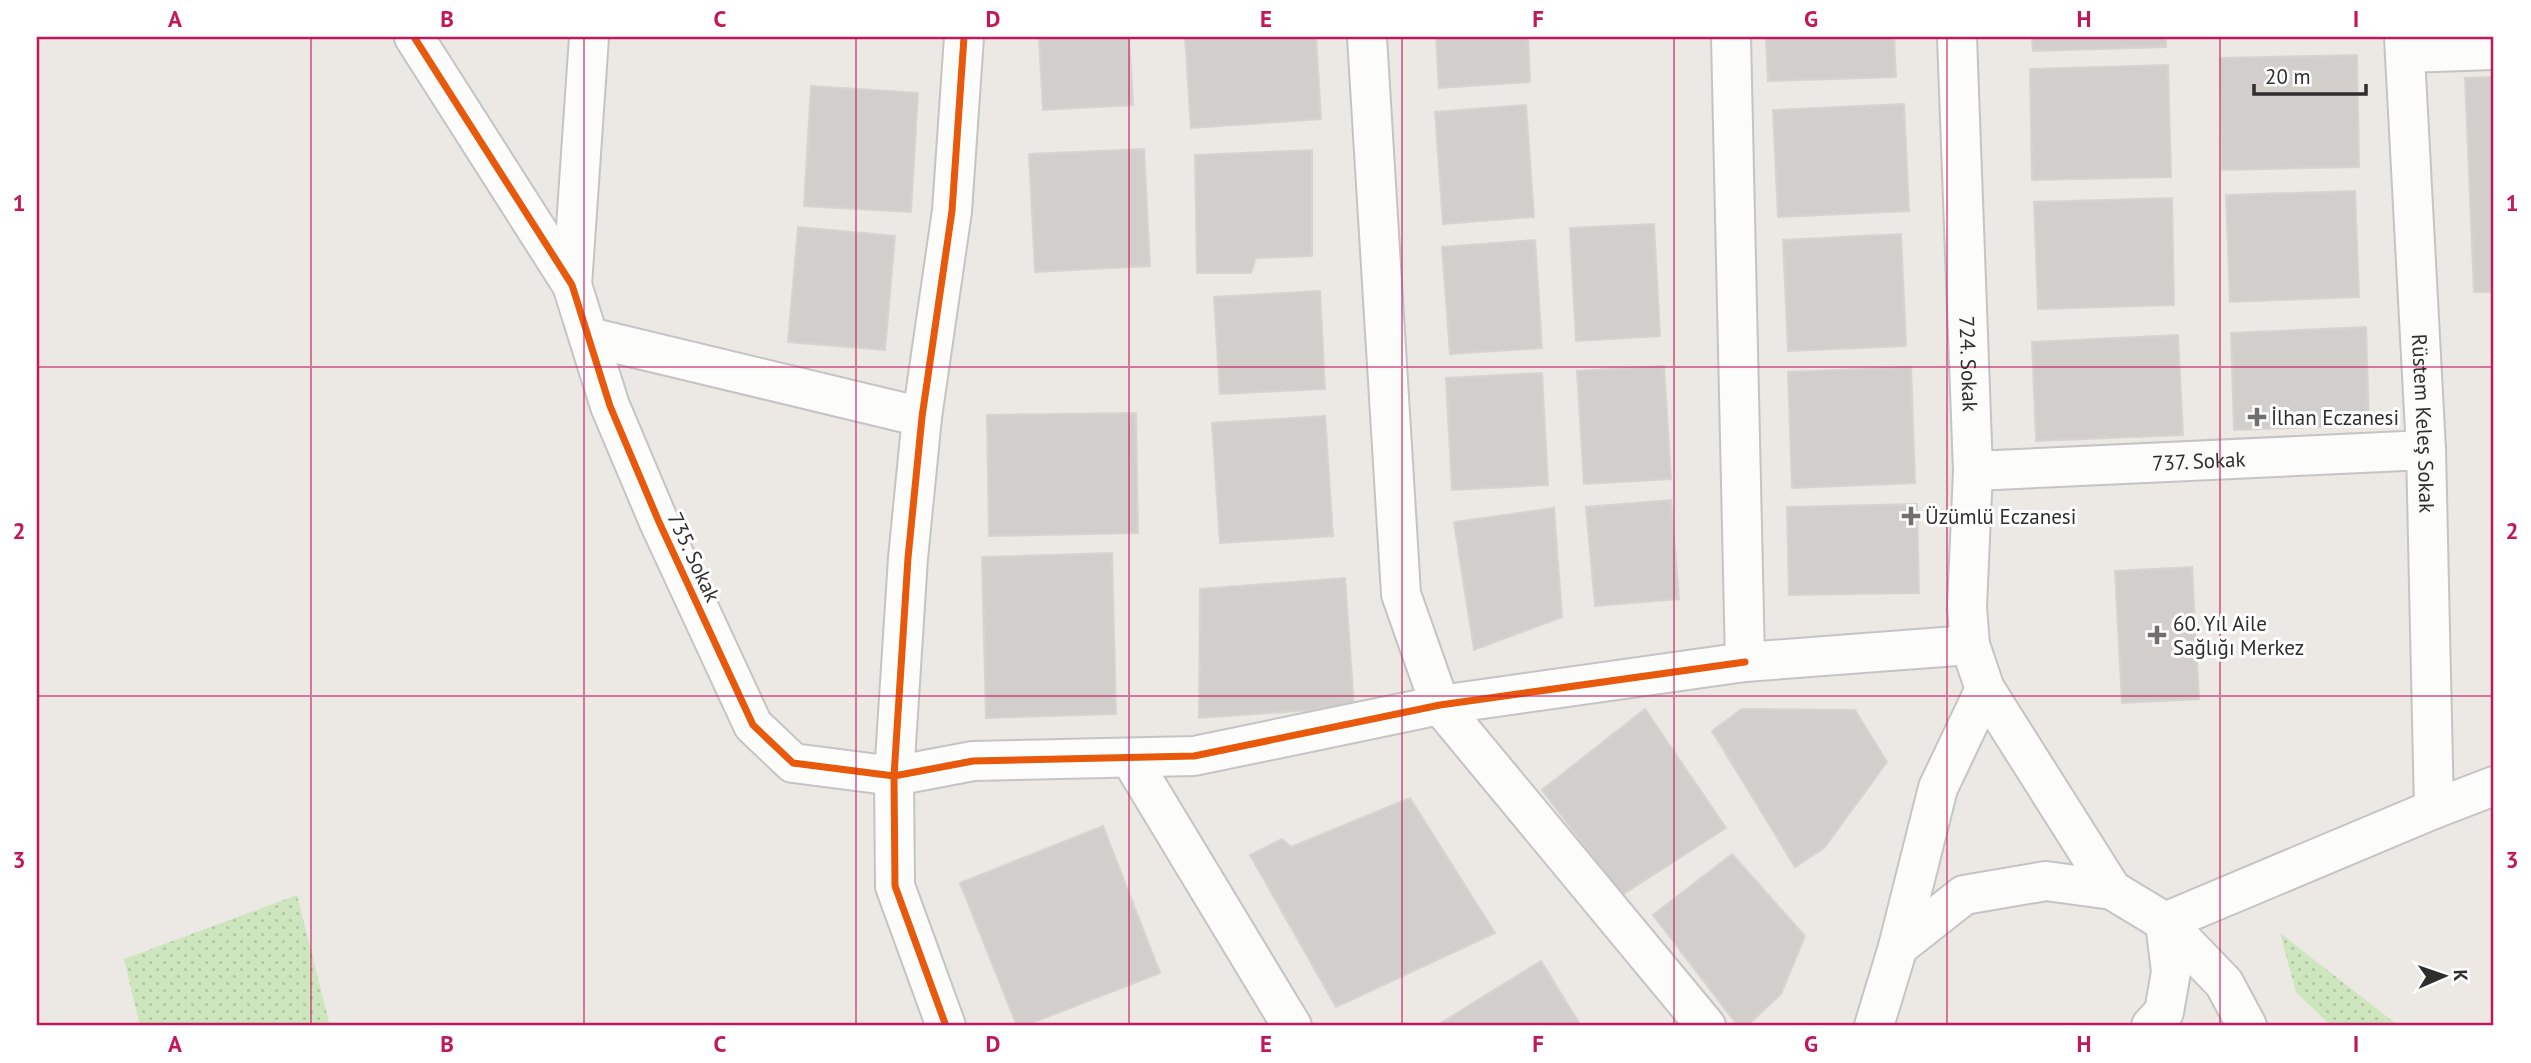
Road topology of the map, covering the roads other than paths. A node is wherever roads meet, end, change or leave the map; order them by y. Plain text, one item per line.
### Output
1 (414, 37) edge
2 (589, 37) edge
3 (964, 37) edge
4 (1367, 37) edge
5 (1731, 37) edge
6 (1957, 37) edge
7 (2405, 45) edge
8 (2494, 50) edge
9 (572, 285) junction
10 (589, 337) junction
11 (922, 417) junction
12 (2426, 450) junction
13 (1973, 471) junction
14 (1970, 645) junction
15 (1745, 662) junction
16 (1985, 689) junction
17 (1440, 705) junction
18 (1129, 758) junction
19 (894, 776) junction
20 (2494, 786) edge
21 (2434, 809) junction
22 (2112, 890) junction
23 (2165, 922) junction
24 (1898, 947) junction
25 (946, 1026) edge
26 (1292, 1026) edge
27 (1706, 1026) edge
28 (1874, 1026) edge
29 (2151, 1026) edge
30 (2247, 1026) edge

1 - 9 street, 735. Sokak
2 - 9 street
3 - 11 street
4 - 17 street
5 - 15 street
6 - 13 street, 724. Sokak
7 - 8 street
7 - 12 street, Rüstem Keleş Sokak
9 - 10 street, 735. Sokak
10 - 11 street
10 - 19 street, 735. Sokak
11 - 19 street
12 - 13 street, 737. Sokak
12 - 21 street, Rüstem Keleş Sokak
13 - 14 street, 724. Sokak
14 - 15 street, 735. Sokak
14 - 16 street, 724. Sokak
15 - 17 street, 735. Sokak
16 - 22 street, 724. Sokak
16 - 24 street
17 - 18 street, 735. Sokak
17 - 27 street
18 - 19 street, 735. Sokak
18 - 26 street
19 - 25 street
20 - 21 street
21 - 23 street
22 - 23 street
22 - 24 street
23 - 29 street
23 - 30 street
24 - 28 street

